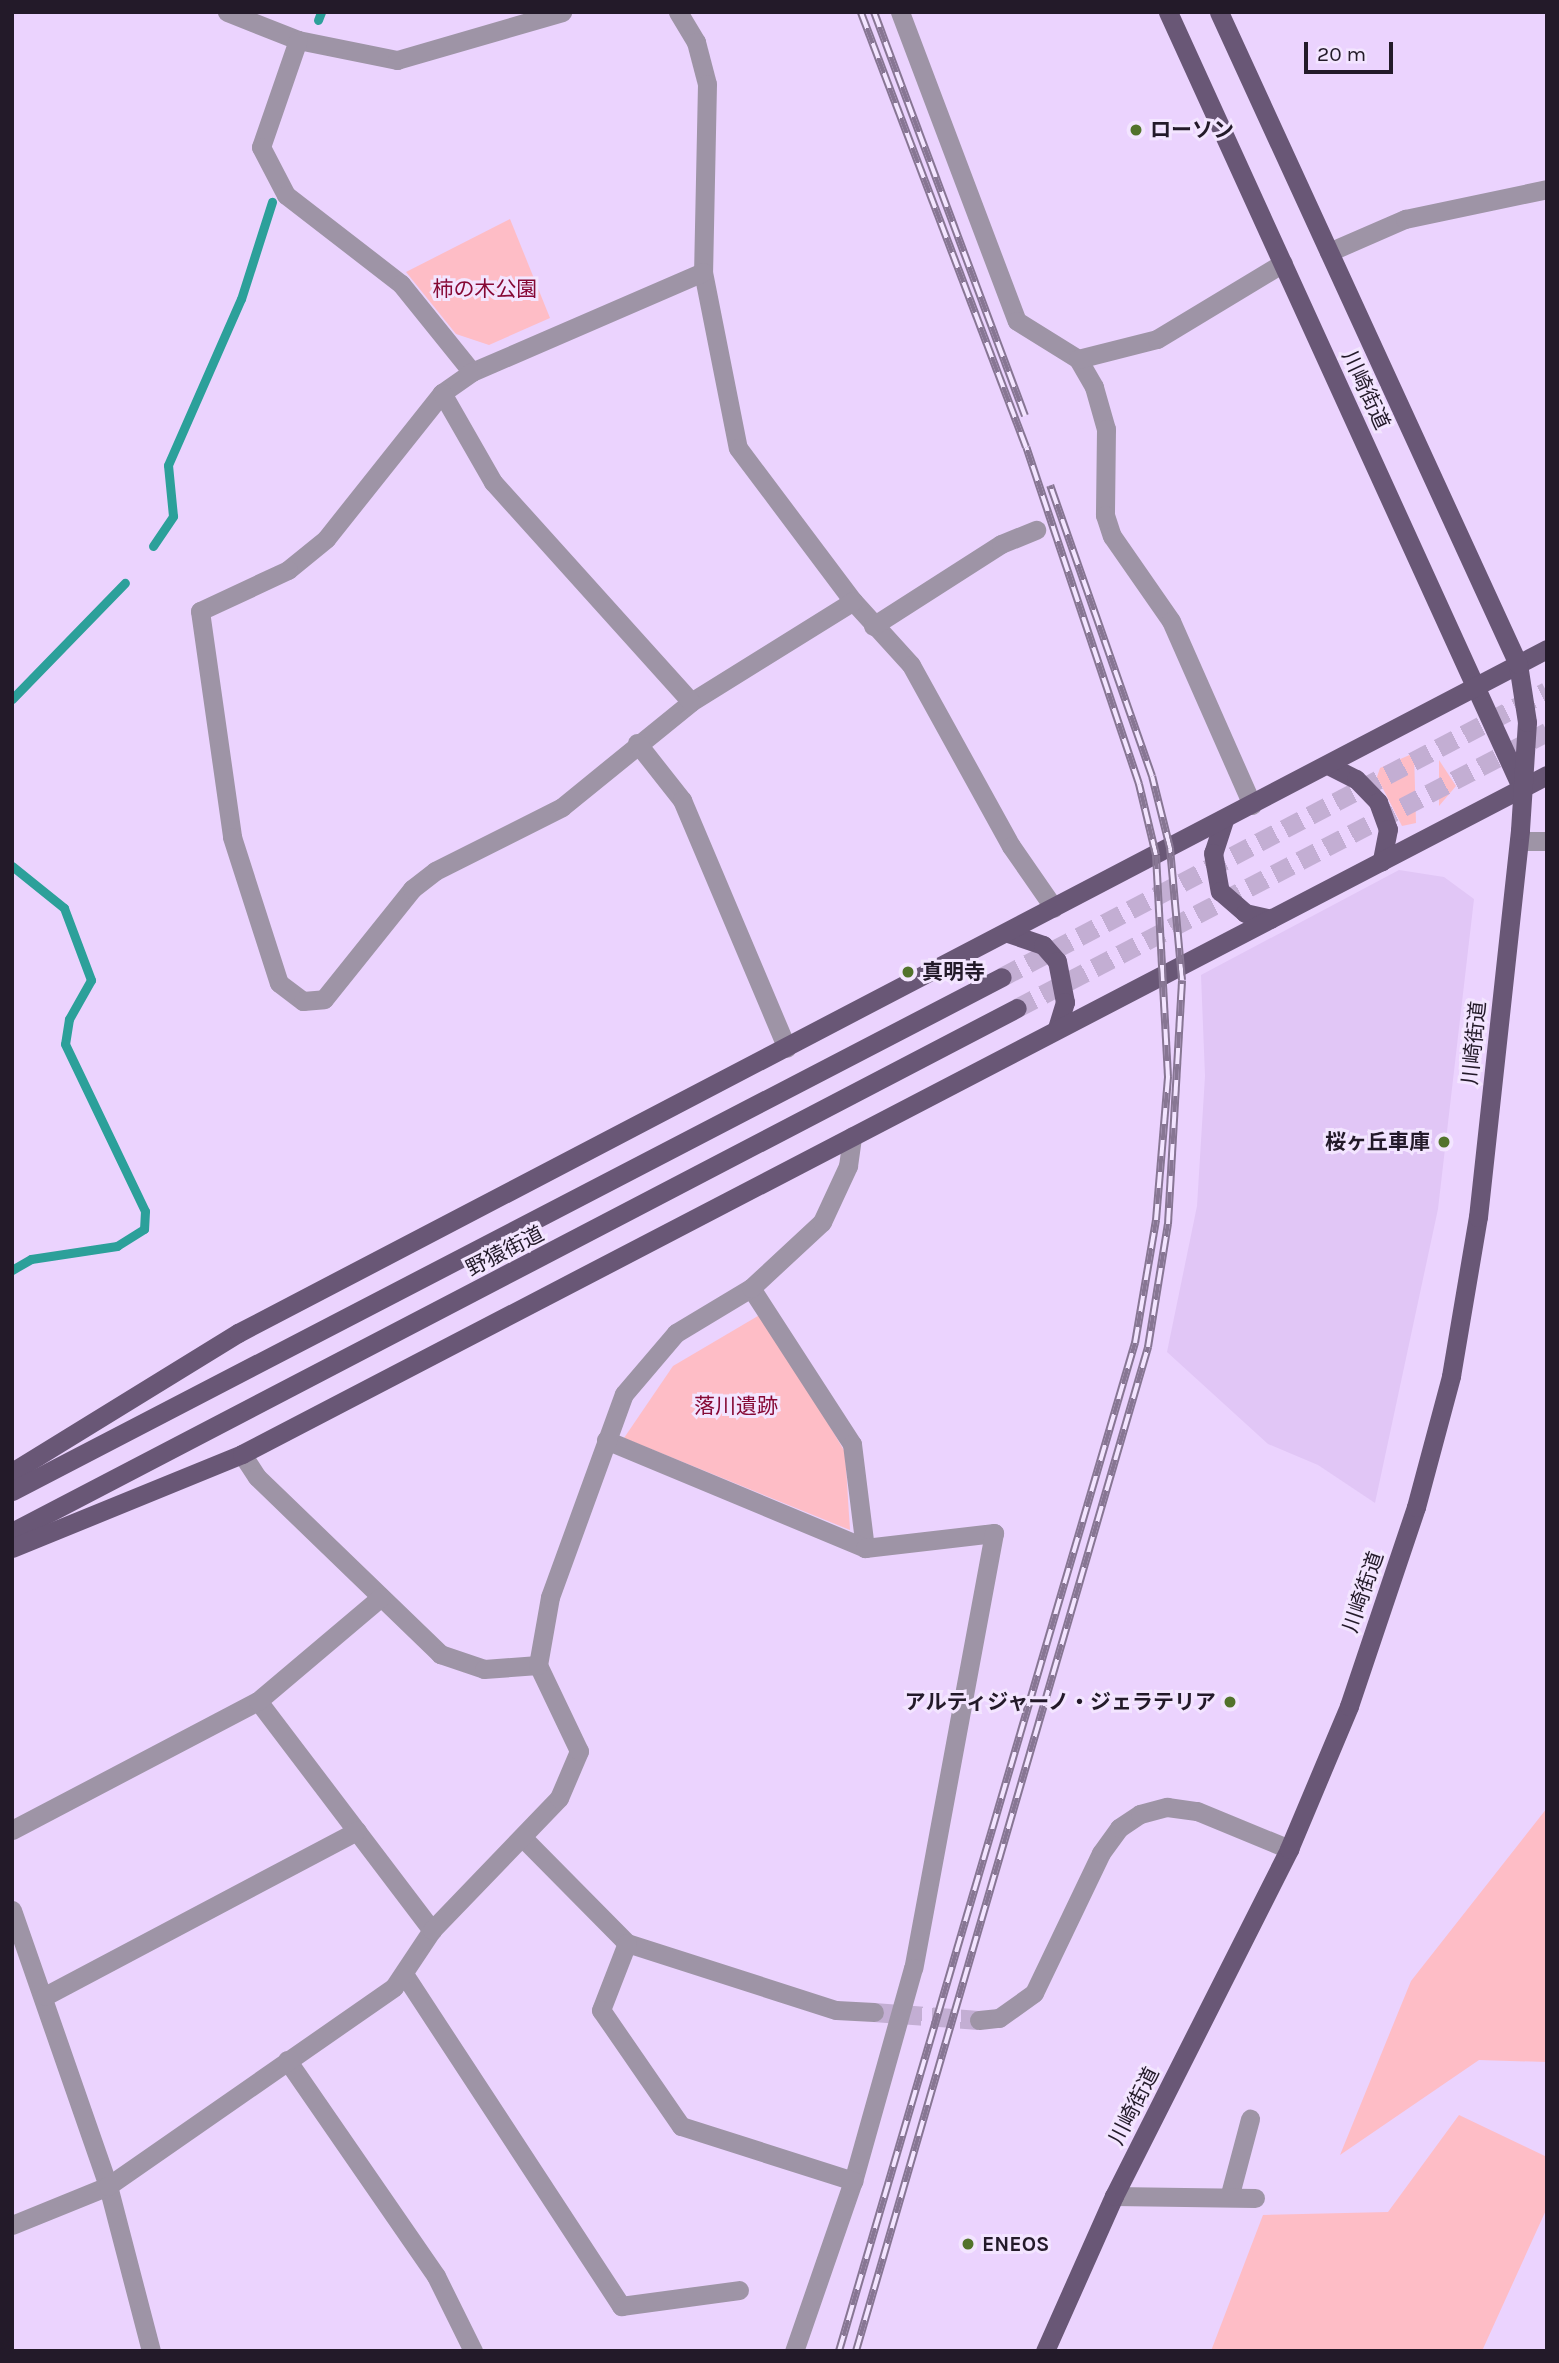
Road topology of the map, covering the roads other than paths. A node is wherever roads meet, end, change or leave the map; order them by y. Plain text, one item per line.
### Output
1 (227, 12) edge
2 (562, 12) edge
3 (678, 12) edge
4 (900, 12) edge
5 (1168, 12) edge
6 (1219, 12) edge
7 (298, 40) junction
8 (1547, 190) edge
9 (1329, 252) junction
10 (1283, 263) junction
11 (703, 272) junction
12 (1078, 359) junction
13 (472, 372) junction
14 (442, 393) junction
15 (1036, 530) dead end
16 (853, 601) junction
17 (873, 626) junction
18 (1547, 649) edge
19 (1518, 664) junction
20 (1477, 686) junction
21 (691, 702) junction
22 (637, 743) junction
23 (1328, 765) junction
24 (1547, 775) edge
25 (1521, 788) junction
26 (1252, 805) junction
27 (1224, 820) junction
28 (1519, 841) junction
29 (1547, 841) edge
30 (1382, 860) junction
31 (1054, 908) junction
32 (1270, 919) junction
33 (1007, 933) junction
34 (1002, 977) tunnel mouth
35 (1017, 1008) tunnel mouth
36 (1057, 1029) junction
37 (787, 1048) junction
38 (852, 1136) junction
39 (751, 1288) junction
40 (606, 1440) junction
41 (242, 1454) junction
42 (12, 1472) edge
43 (12, 1490) edge
44 (12, 1532) edge
45 (12, 1548) edge
46 (865, 1548) junction
47 (381, 1597) junction
48 (538, 1665) junction
49 (258, 1701) junction
50 (12, 1830) edge
51 (357, 1831) junction
52 (523, 1838) junction
53 (1289, 1849) junction
54 (12, 1910) edge
55 (432, 1930) junction
56 (627, 1944) junction
57 (404, 1974) junction
58 (45, 1996) junction
59 (874, 2012) tunnel mouth
60 (979, 2020) tunnel mouth
61 (287, 2060) junction
62 (1250, 2119) dead end
63 (853, 2181) junction
64 (108, 2186) junction
65 (1230, 2194) junction
66 (1114, 2196) junction
67 (1255, 2198) dead end
68 (12, 2225) edge
69 (739, 2290) dead end
70 (466, 2348) edge
71 (151, 2351) edge
72 (794, 2351) edge
73 (1045, 2351) edge

1 - 7 street
2 - 7 street
3 - 11 street
4 - 12 street
5 - 10 main road, 川崎街道
6 - 9 main road, 川崎街道
7 - 13 street
8 - 9 street
9 - 19 main road, 川崎街道
10 - 12 street
10 - 20 main road, 川崎街道
11 - 13 street
11 - 16 street
12 - 26 street
13 - 14 street
14 - 21 street
14 - 22 street
15 - 17 street
16 - 17 street
16 - 21 street
17 - 31 street
18 - 19 main road
19 - 20 main road
19 - 25 main road, 川崎街道
20 - 23 main road
20 - 25 main road, 川崎街道
21 - 22 street
22 - 37 street
23 - 26 main road
23 - 30 main road
24 - 25 main road
25 - 28 main road, 川崎街道
25 - 30 main road
26 - 27 main road
27 - 31 main road
27 - 32 main road
28 - 29 street
28 - 53 main road, 川崎街道
30 - 32 main road
31 - 33 main road
32 - 36 main road
33 - 36 main road
33 - 37 main road
34 - 43 main road, 野猿街道
35 - 44 main road, 野猿街道
36 - 38 main road
37 - 42 main road
38 - 39 street
38 - 41 main road
39 - 40 street
39 - 46 street
40 - 46 street
40 - 48 street
41 - 45 main road
41 - 47 street
46 - 63 street
47 - 48 street
47 - 49 street
48 - 52 street
49 - 50 street
49 - 51 street
51 - 55 street
51 - 58 street
52 - 55 street
52 - 56 street
53 - 60 street
53 - 66 main road, 川崎街道
54 - 58 street
55 - 57 street
56 - 59 street
56 - 63 street
57 - 61 street
57 - 69 street
58 - 64 street
61 - 64 street
61 - 70 street
62 - 65 street
63 - 72 street
64 - 68 street
64 - 71 street
65 - 66 street
65 - 67 street
66 - 73 main road, 川崎街道

